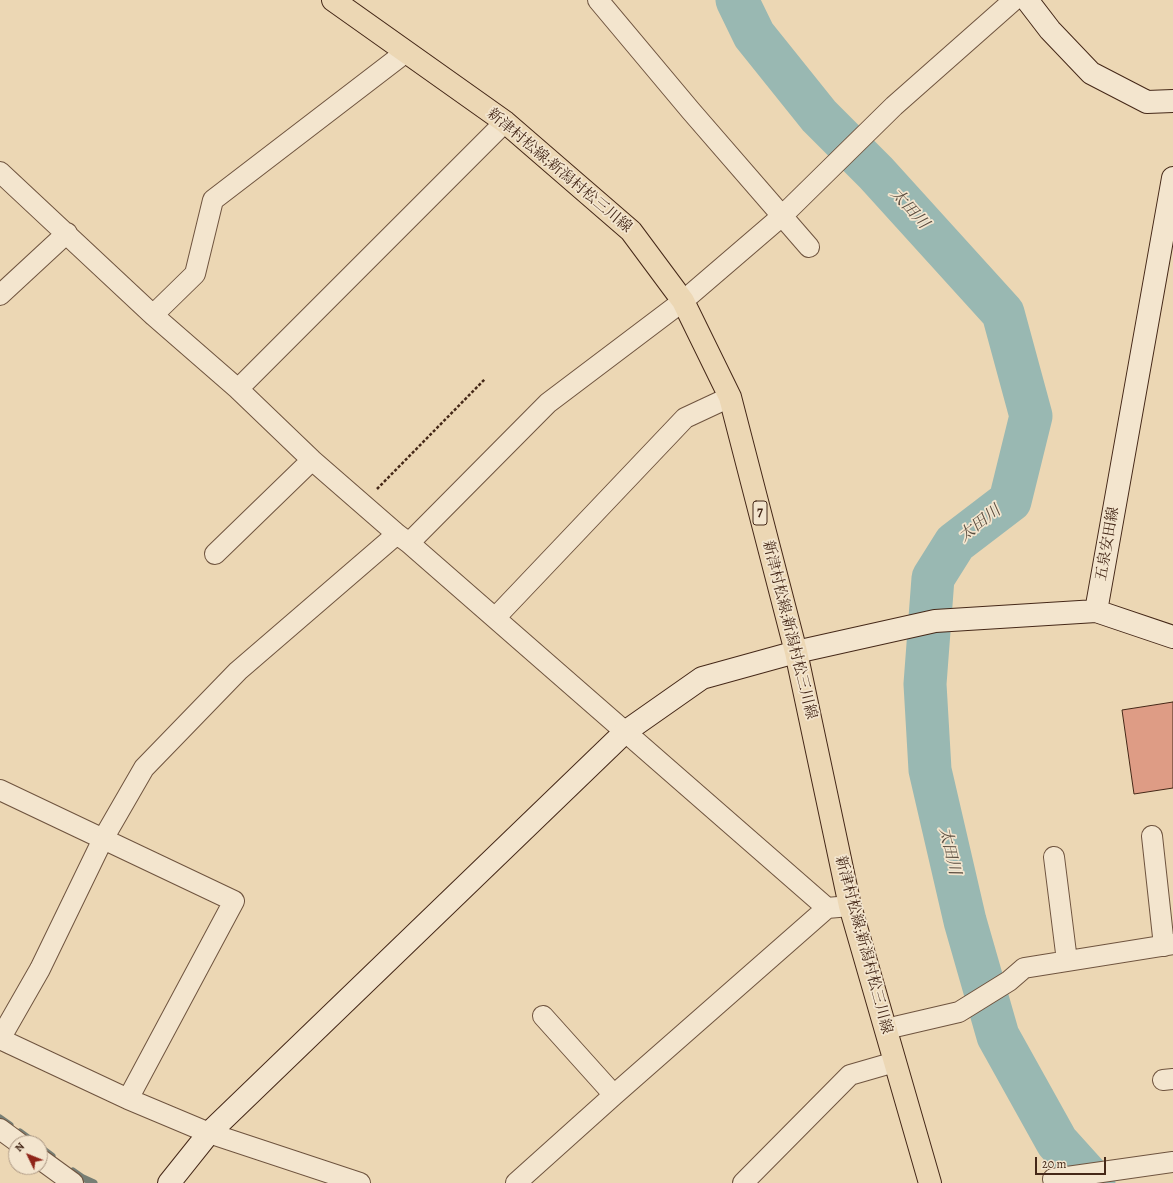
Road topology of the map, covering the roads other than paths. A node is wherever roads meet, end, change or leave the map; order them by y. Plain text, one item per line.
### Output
1 (333, 0) edge
2 (598, 0) edge
3 (1014, 0) edge
4 (1027, 0) edge
5 (406, 52) junction
6 (1173, 101) edge
7 (504, 122) junction
8 (0, 172) edge
9 (1173, 178) edge
10 (787, 210) junction
11 (67, 233) junction
12 (809, 247) dead end
13 (0, 295) edge
14 (683, 302) junction
15 (153, 315) junction
16 (238, 389) junction
17 (730, 397) junction
18 (312, 460) junction
19 (403, 538) junction
20 (215, 554) dead end
21 (1096, 611) junction
22 (495, 618) junction
23 (1173, 637) edge
24 (796, 652) junction
25 (625, 732) junction
26 (0, 790) edge
27 (1152, 836) dead end
28 (103, 839) junction
29 (1054, 857) dead end
30 (850, 906) junction
31 (827, 908) junction
32 (1168, 945) edge
33 (1067, 961) junction
34 (543, 1016) dead end
35 (886, 1029) junction
36 (0, 1039) edge
37 (895, 1062) junction
38 (614, 1095) junction
39 (128, 1099) junction
40 (0, 1129) edge
41 (209, 1133) junction
42 (8, 1135) edge
43 (1173, 1162) edge
44 (48, 1165) edge
45 (1053, 1179) dead end
46 (72, 1183) edge
47 (169, 1183) edge
48 (360, 1183) edge
49 (516, 1183) edge
50 (742, 1183) edge
51 (930, 1183) edge

1 - 5 main road, 新津村松線;新潟村松三川線 / 7
2 - 10 street
3 - 10 street
4 - 6 street
5 - 7 main road, 新津村松線;新潟村松三川線 / 7
5 - 15 street
7 - 14 main road, 新津村松線;新潟村松三川線 / 7
7 - 16 street
8 - 11 street
9 - 21 street, 五泉安田線
10 - 12 street
10 - 14 street
11 - 13 street
11 - 15 street
14 - 17 main road, 新津村松線;新潟村松三川線 / 7
14 - 19 street
15 - 16 street
16 - 18 street
17 - 22 street
17 - 24 main road, 新津村松線;新潟村松三川線 / 7
18 - 19 street
18 - 20 street
19 - 22 street
19 - 28 street
21 - 23 street
21 - 24 street
22 - 25 street
24 - 25 street
24 - 30 main road, 新津村松線;新潟村松三川線 / 7
25 - 31 street
25 - 41 street
26 - 28 street
27 - 32 street
28 - 36 street
28 - 39 street
29 - 33 street
30 - 31 street
30 - 35 main road, 新津村松線;新潟村松三川線 / 7
31 - 38 street
32 - 33 street
33 - 35 street
34 - 38 street
35 - 37 main road, 新津村松線;新潟村松三川線 / 7
36 - 39 street
37 - 50 street
37 - 51 main road, 新津村松線;新潟村松三川線 / 7
38 - 49 street
39 - 41 street
40 - 42 street
41 - 47 street
41 - 48 street
43 - 45 street
44 - 46 street

